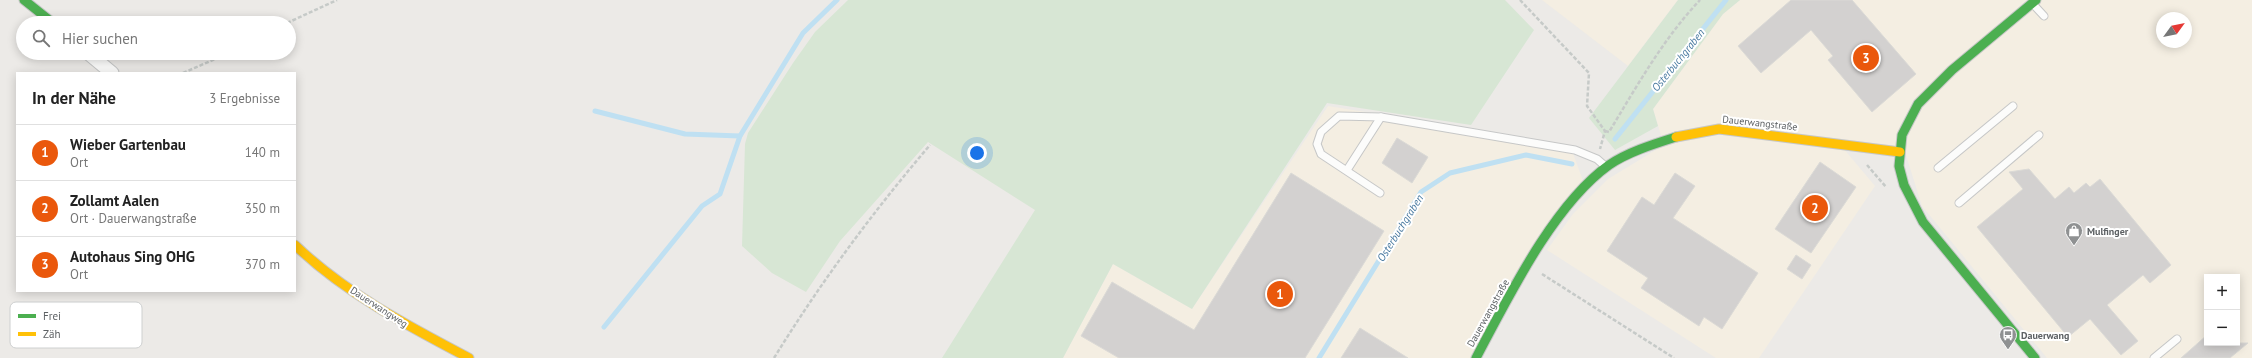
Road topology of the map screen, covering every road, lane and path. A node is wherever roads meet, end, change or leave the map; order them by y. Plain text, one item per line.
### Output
1 (24, 0) edge
2 (338, 0) edge
3 (1520, 0) edge
4 (1700, 0) edge
5 (2034, 2) edge
6 (44, 16) edge
7 (2044, 16) dead end
8 (296, 19) edge
9 (96, 60) edge
10 (213, 60) edge
11 (111, 72) edge
12 (186, 72) edge
13 (2013, 106) dead end
14 (1381, 117) junction
15 (1605, 131) junction
16 (2039, 135) dead end
17 (930, 145) dead end
18 (1900, 152) junction
19 (1598, 159) junction
20 (1606, 167) junction
21 (1938, 168) dead end
22 (1347, 170) junction
23 (1380, 193) dead end
24 (1959, 203) dead end
25 (296, 246) edge
26 (1528, 265) junction
27 (2177, 339) dead end
28 (469, 358) edge
29 (774, 358) edge
30 (1476, 358) edge
31 (1674, 358) edge
32 (2035, 358) edge
33 (2154, 358) edge

1 - 6 street
2 - 8 path
3 - 15 path
4 - 15 path
5 - 7 lane
5 - 18 street
9 - 11 street
10 - 12 path
13 - 21 lane
14 - 19 lane
14 - 22 lane
14 - 22 lane
15 - 19 path
16 - 24 lane
17 - 29 path
18 - 20 street, Dauerwangstraße
18 - 32 street
19 - 20 lane
20 - 26 street, Dauerwangstraße
22 - 23 lane
25 - 28 street, Dauerwangweg
26 - 30 street, Dauerwangstraße
26 - 31 path
27 - 33 lane

